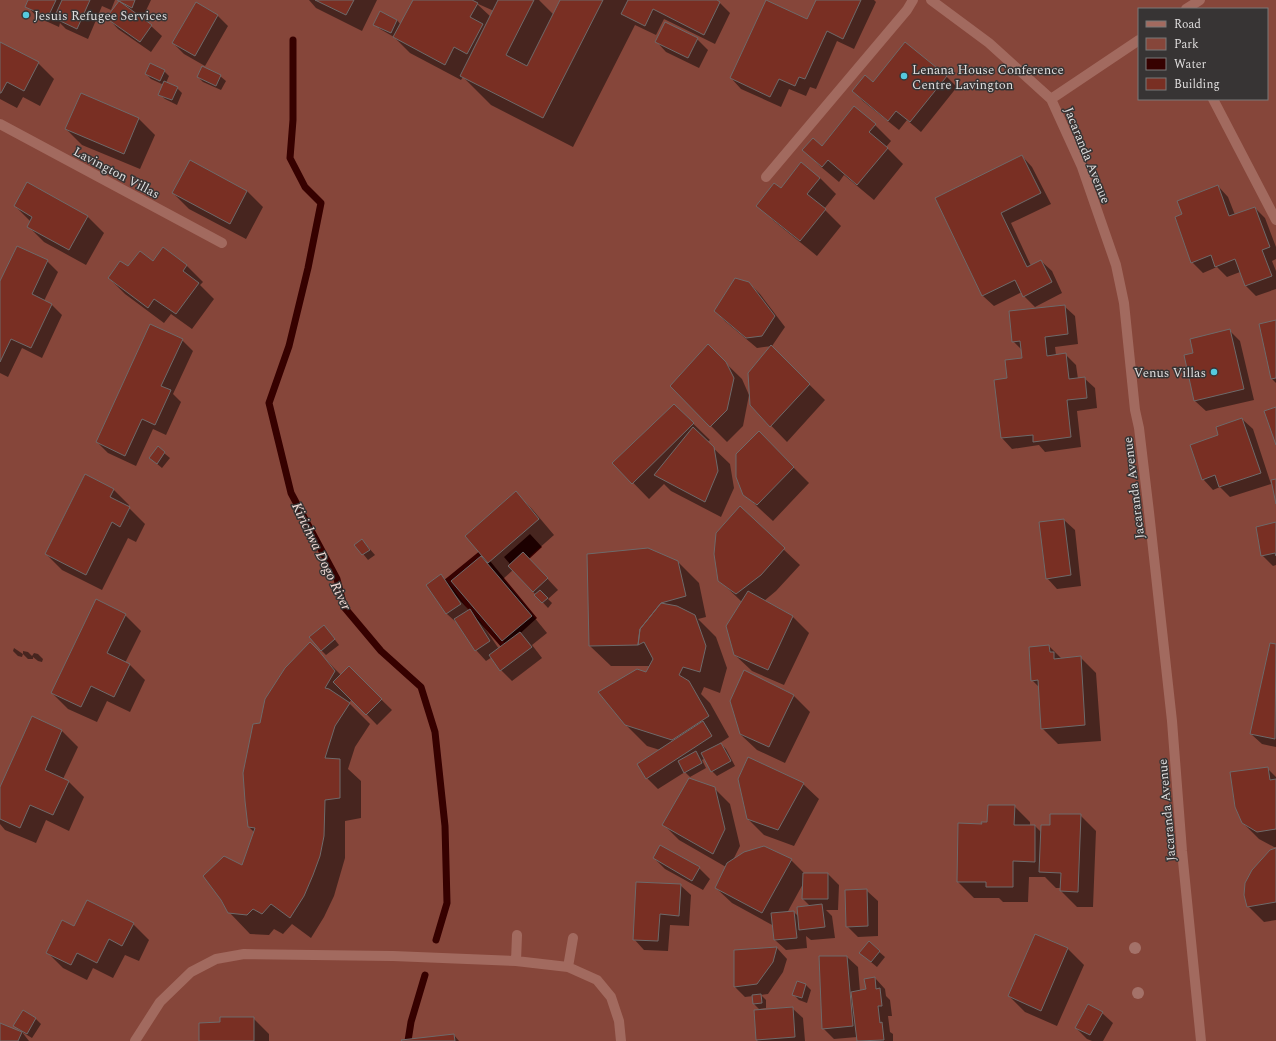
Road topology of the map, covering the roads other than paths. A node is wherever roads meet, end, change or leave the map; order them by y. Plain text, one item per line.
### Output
1 (913, 0) edge
2 (931, 0) edge
3 (1200, 0) edge
4 (1188, 8) edge
5 (1138, 41) edge
6 (1051, 99) junction
7 (1214, 100) edge
8 (0, 124) edge
9 (766, 177) dead end
10 (1276, 220) edge
11 (222, 243) dead end
12 (517, 935) dead end
13 (573, 938) dead end
14 (516, 961) junction
15 (568, 967) junction
16 (135, 1041) edge
17 (621, 1041) edge
18 (1201, 1041) edge

1 - 9 street
2 - 6 street, Jacaranda Avenue
3 - 4 street
5 - 6 street
6 - 18 street, Jacaranda Avenue
7 - 10 street
8 - 11 street, Lavington Villas
12 - 14 street
13 - 15 street
14 - 15 street
14 - 16 street
15 - 17 street

